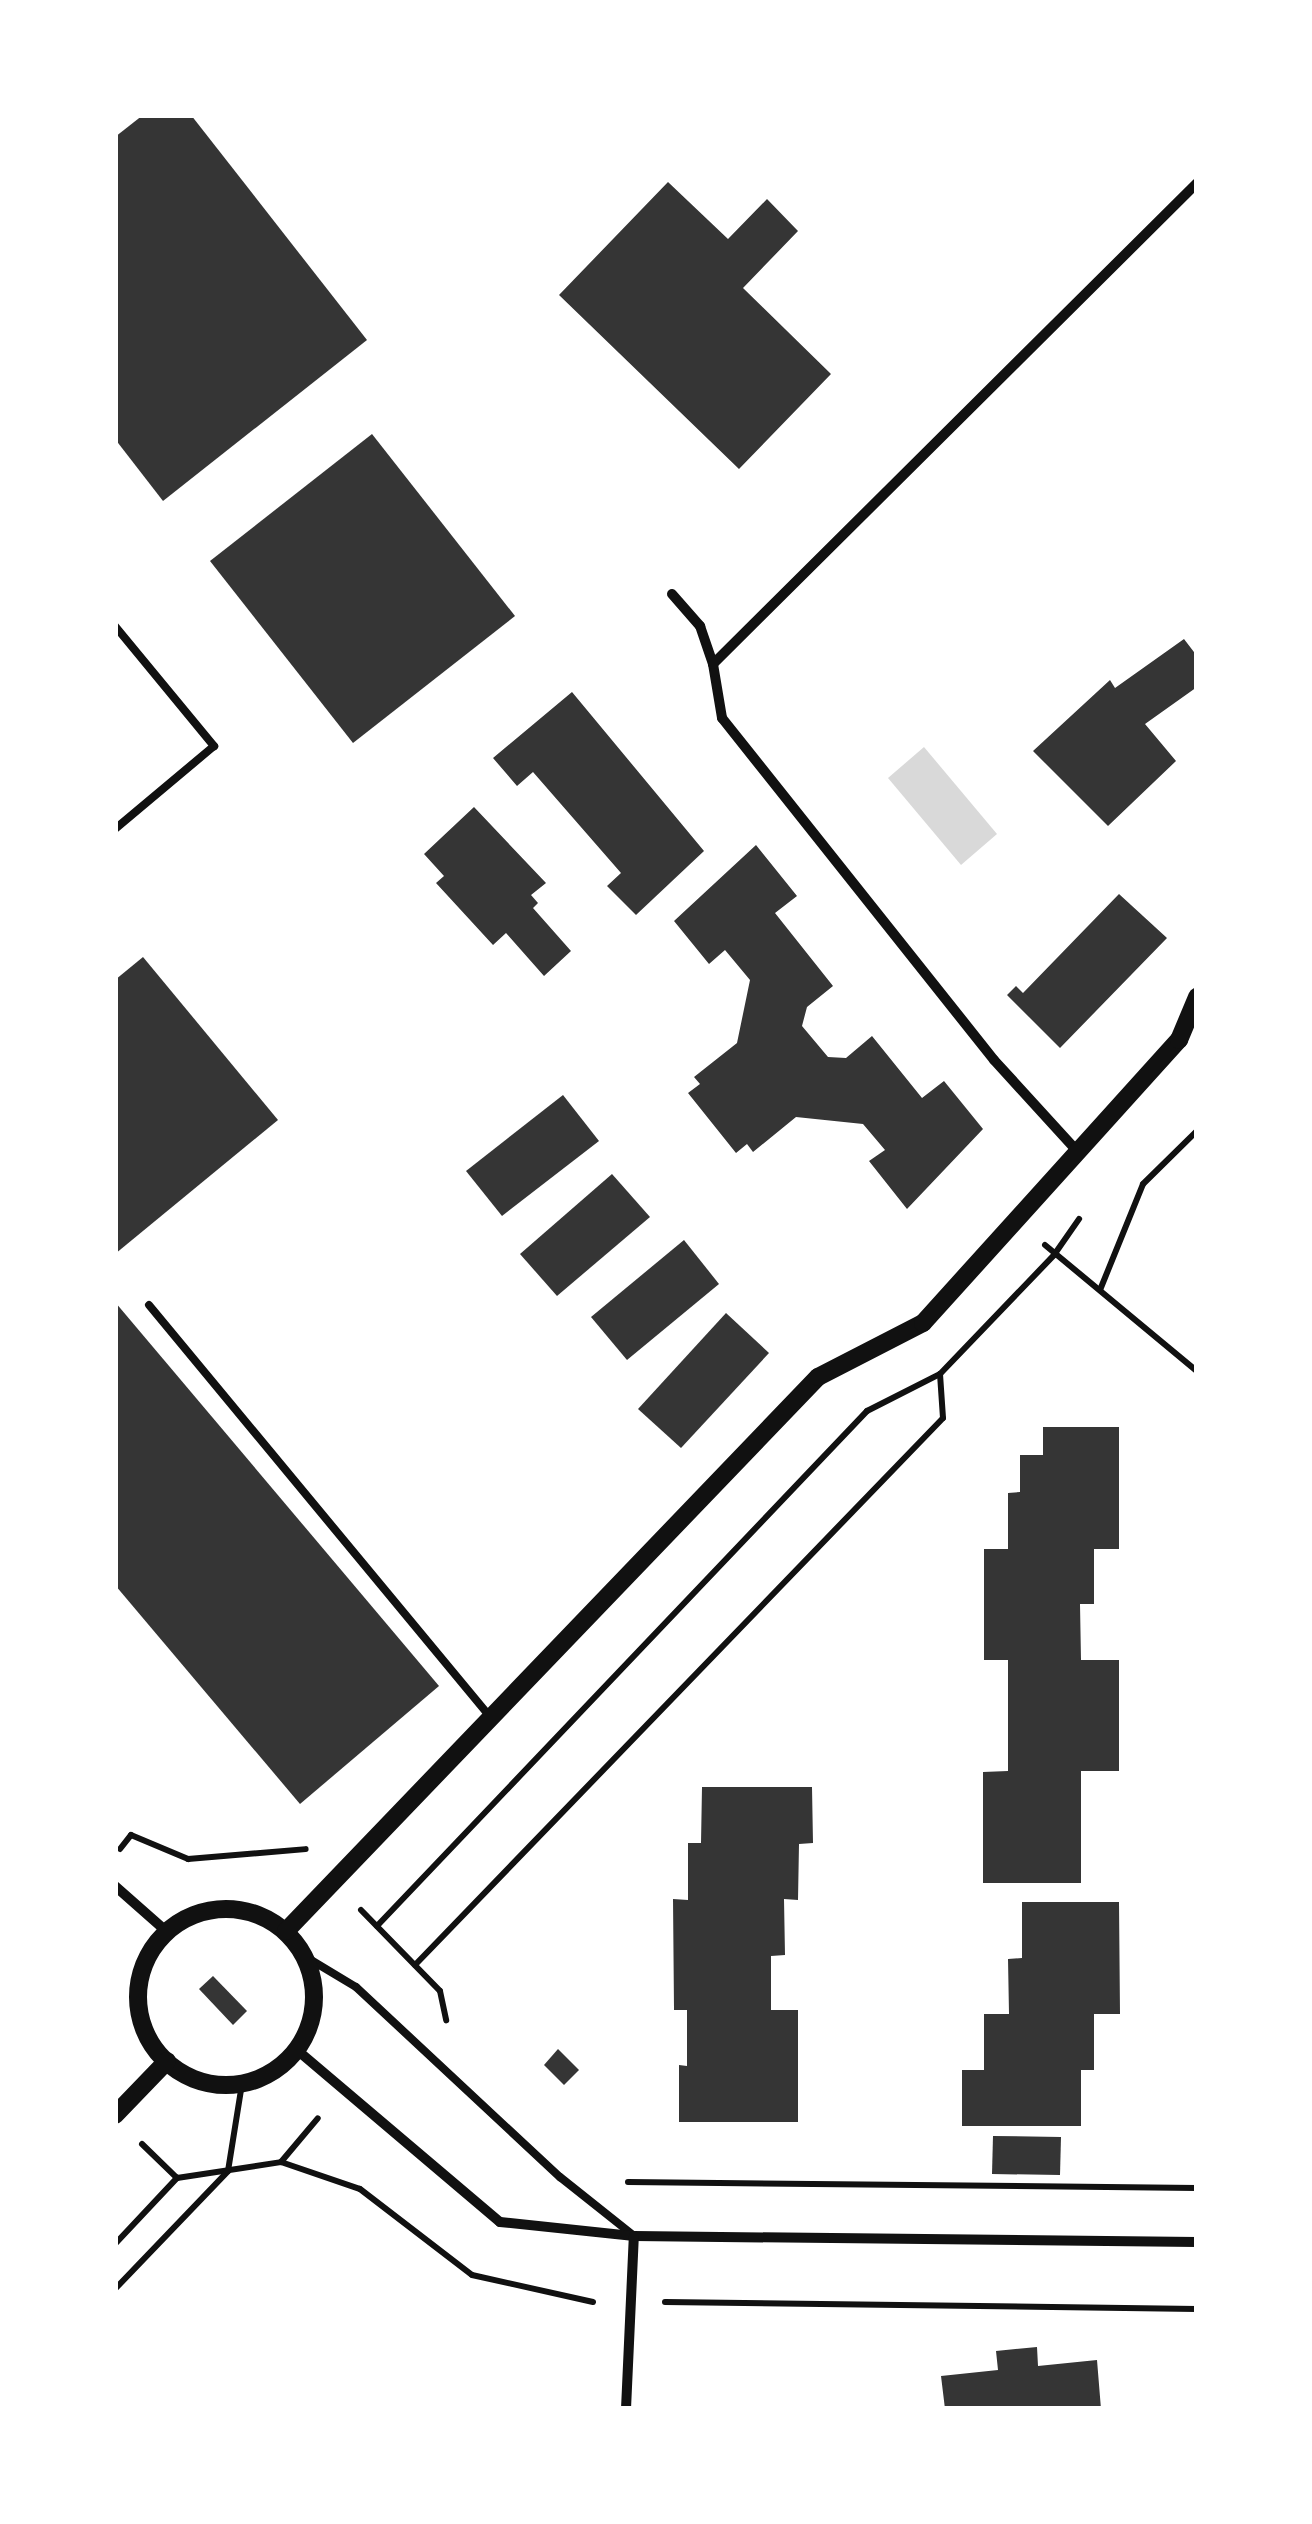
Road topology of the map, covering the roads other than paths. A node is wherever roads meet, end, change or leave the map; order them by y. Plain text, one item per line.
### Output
1 (1197, 182) edge
2 (672, 594) dead end
3 (115, 626) edge
4 (713, 664) junction
5 (115, 829) edge
6 (1197, 997) edge
7 (1080, 1154) junction
8 (150, 1305) dead end
9 (490, 1718) junction
10 (115, 1886) edge
11 (166, 1930) junction
12 (286, 1931) junction
13 (306, 1957) junction
14 (297, 2050) junction
15 (167, 2061) junction
16 (115, 2115) edge
17 (634, 2236) junction
18 (1197, 2242) edge
19 (626, 2409) edge

1 - 4 street
2 - 4 street
3 - 5 lane
4 - 7 street
6 - 7 street
7 - 9 street
8 - 9 lane
9 - 12 street
10 - 11 street
11 - 12 street
11 - 15 street
12 - 13 street
13 - 14 street
13 - 17 lane
14 - 15 street
14 - 17 street
15 - 16 street
17 - 18 street
17 - 19 street

